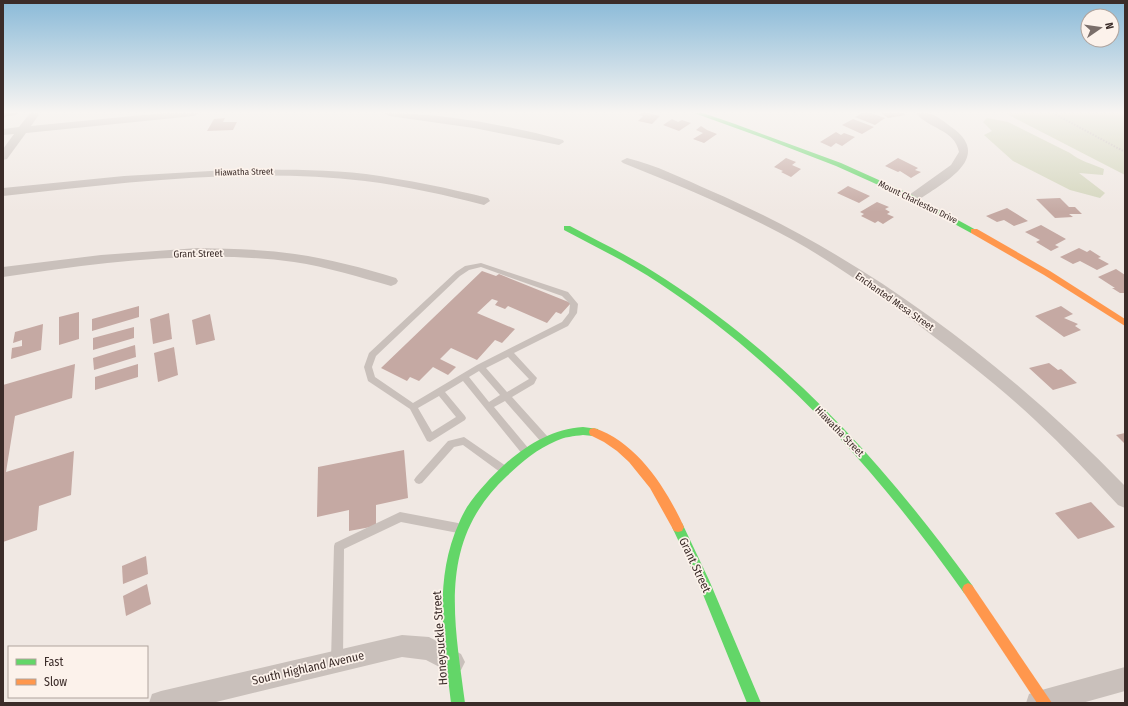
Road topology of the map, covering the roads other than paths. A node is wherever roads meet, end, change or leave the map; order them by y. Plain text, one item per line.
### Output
1 (11, 146) edge
2 (792, 146) edge
3 (963, 146) edge
4 (3, 157) edge
5 (627, 160) dead end
6 (3, 192) edge
7 (913, 198) junction
8 (484, 201) dead end
9 (568, 228) dead end
10 (3, 272) edge
11 (391, 281) dead end
12 (1125, 323) edge
13 (509, 353) junction
14 (480, 367) junction
15 (464, 377) junction
16 (440, 391) junction
17 (506, 396) junction
18 (489, 406) junction
19 (413, 407) junction
20 (545, 440) junction
21 (612, 441) joint
22 (526, 452) junction
23 (503, 470) junction
24 (419, 480) dead end
25 (1125, 499) edge
26 (460, 528) junction
27 (337, 662) junction
28 (453, 662) junction
29 (1125, 679) edge
30 (1042, 702) edge
31 (161, 703) edge
32 (458, 703) edge
33 (754, 703) edge

1 - 4 street
2 - 7 street, Mount Charleston Drive
3 - 7 street
5 - 25 street, Enchanted Mesa Street
6 - 8 street, Hiawatha Street
7 - 12 street, Mount Charleston Drive
9 - 30 street, Hiawatha Street
10 - 11 street, Grant Street
13 - 14 lane
13 - 17 lane
13 - 19 lane
14 - 15 lane
14 - 17 lane
15 - 16 lane
15 - 18 lane
16 - 19 lane
16 - 19 lane
17 - 18 lane
17 - 20 lane
18 - 22 lane
20 - 21 street, Honeysuckle Street
20 - 22 street, Honeysuckle Street
21 - 33 street, Grant Street
22 - 23 street, Honeysuckle Street
23 - 24 lane
23 - 26 street, Honeysuckle Street
26 - 27 lane
26 - 28 street, Honeysuckle Street
27 - 28 street, South Highland Avenue
27 - 31 street, South Highland Avenue
28 - 32 street, Honeysuckle Street
29 - 30 street

